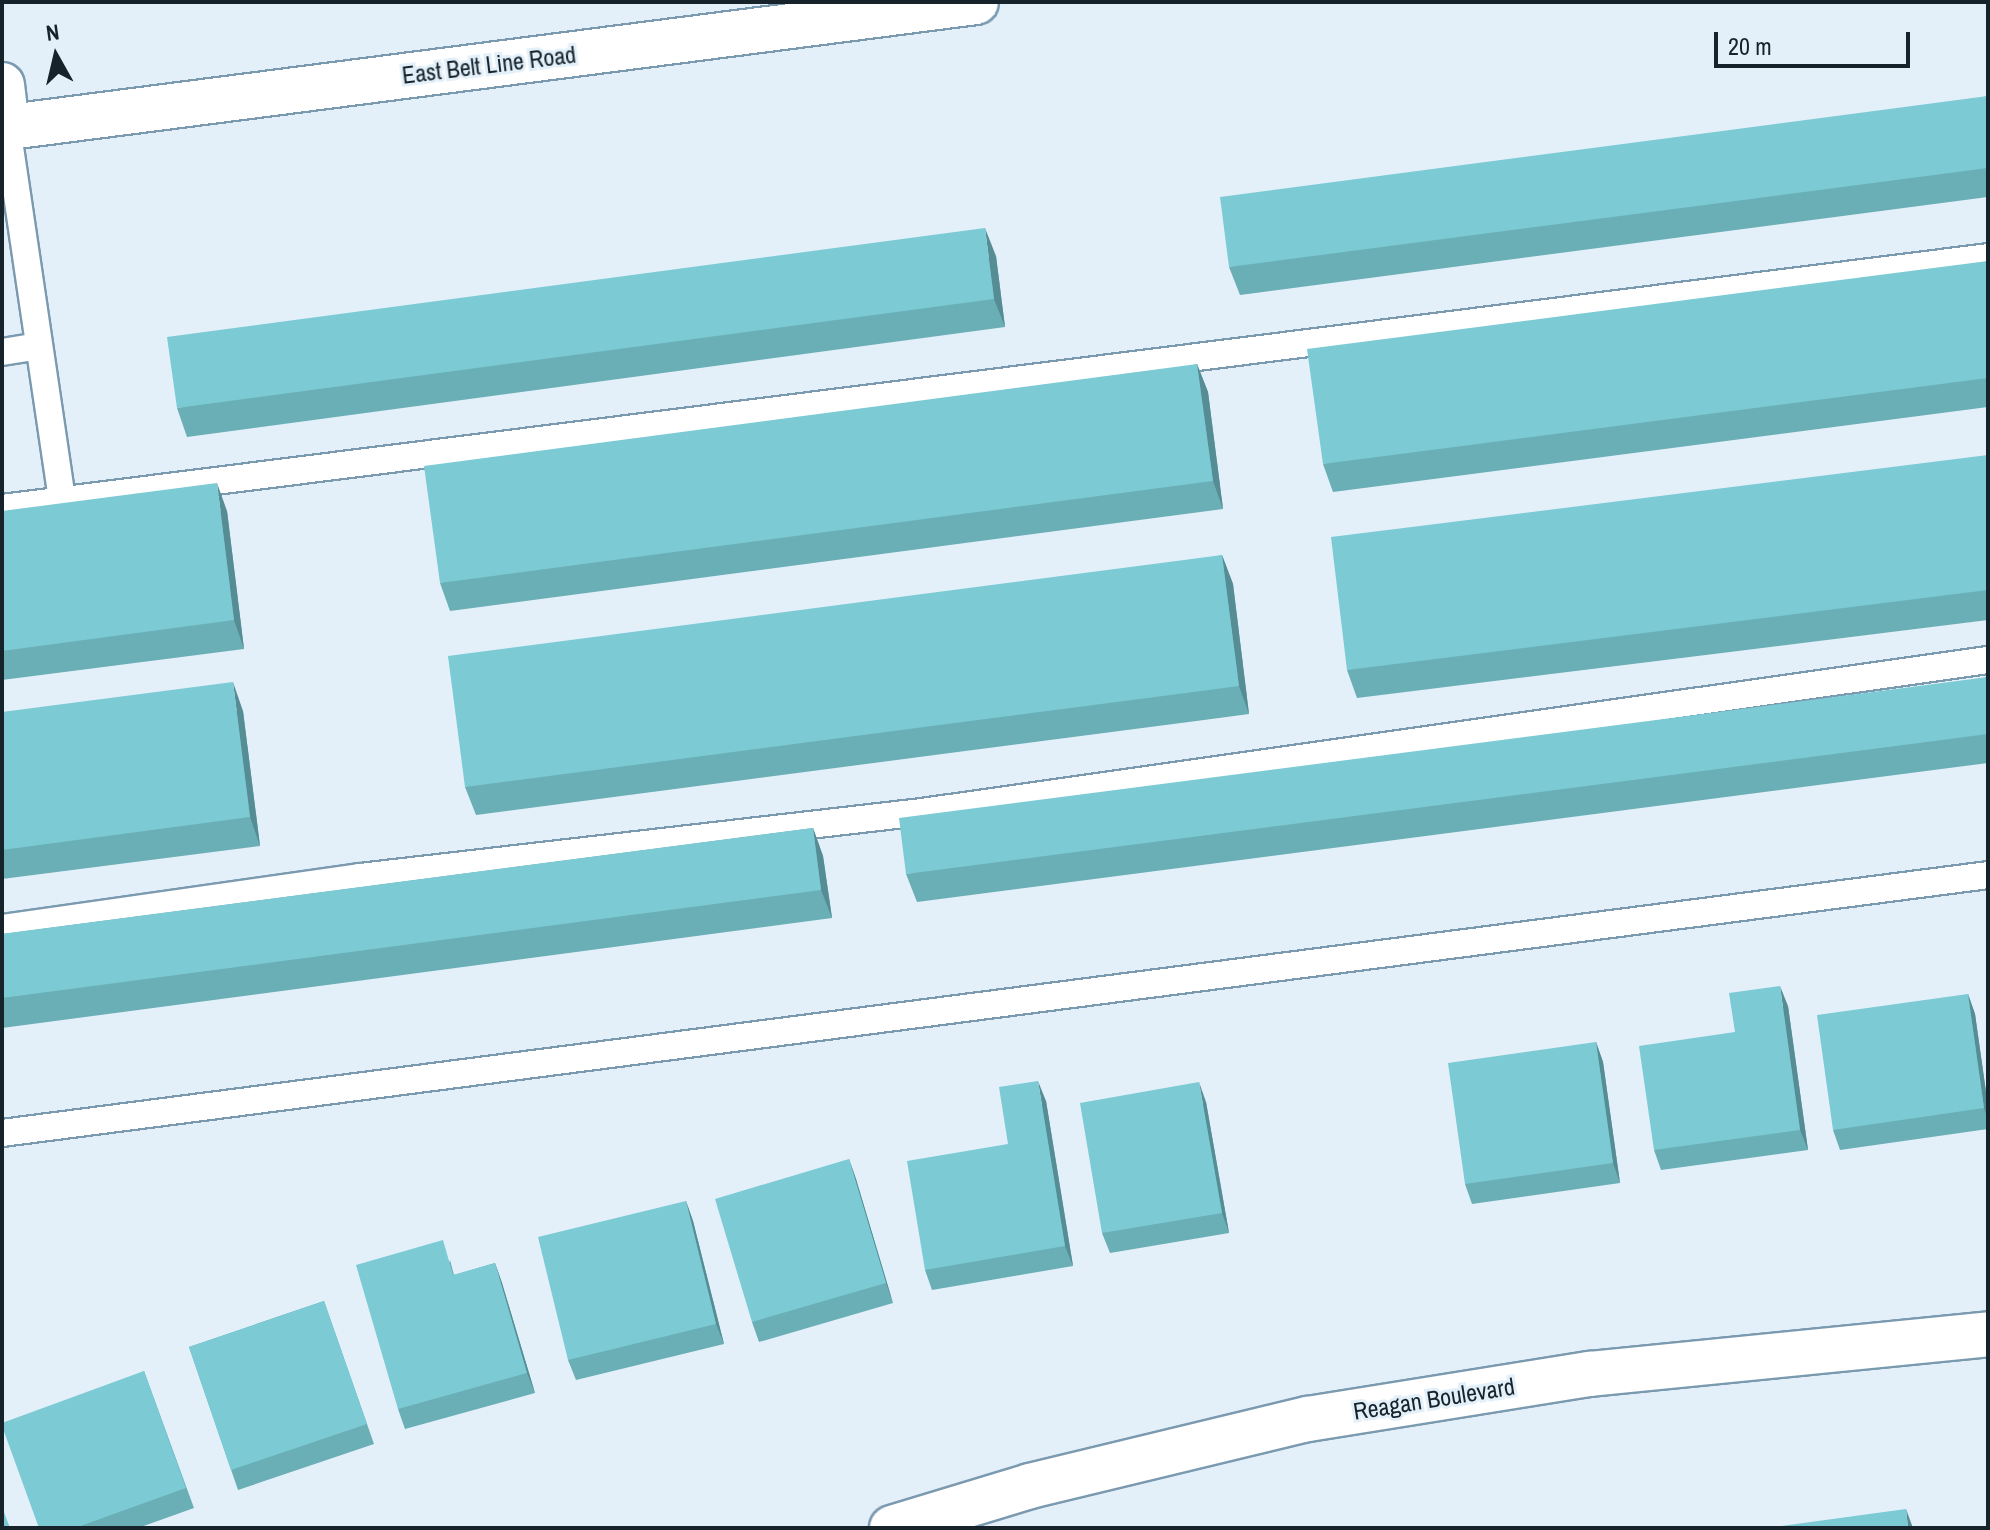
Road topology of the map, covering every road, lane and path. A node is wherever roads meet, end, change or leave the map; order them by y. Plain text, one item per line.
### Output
1 (976, 2) edge
2 (2, 85) edge
3 (4, 128) edge
4 (1988, 257) edge
5 (39, 346) junction
6 (2, 352) edge
7 (62, 499) junction
8 (2, 508) edge
9 (1988, 660) edge
10 (1988, 875) edge
11 (2, 928) edge
12 (2, 1133) edge
13 (1988, 1334) edge
14 (892, 1528) edge

1 - 3 street, East Belt Line Road
2 - 3 street
3 - 5 lane
4 - 7 lane
5 - 6 lane
5 - 7 lane
7 - 8 lane
9 - 11 lane
10 - 12 lane
13 - 14 street, Reagan Boulevard

